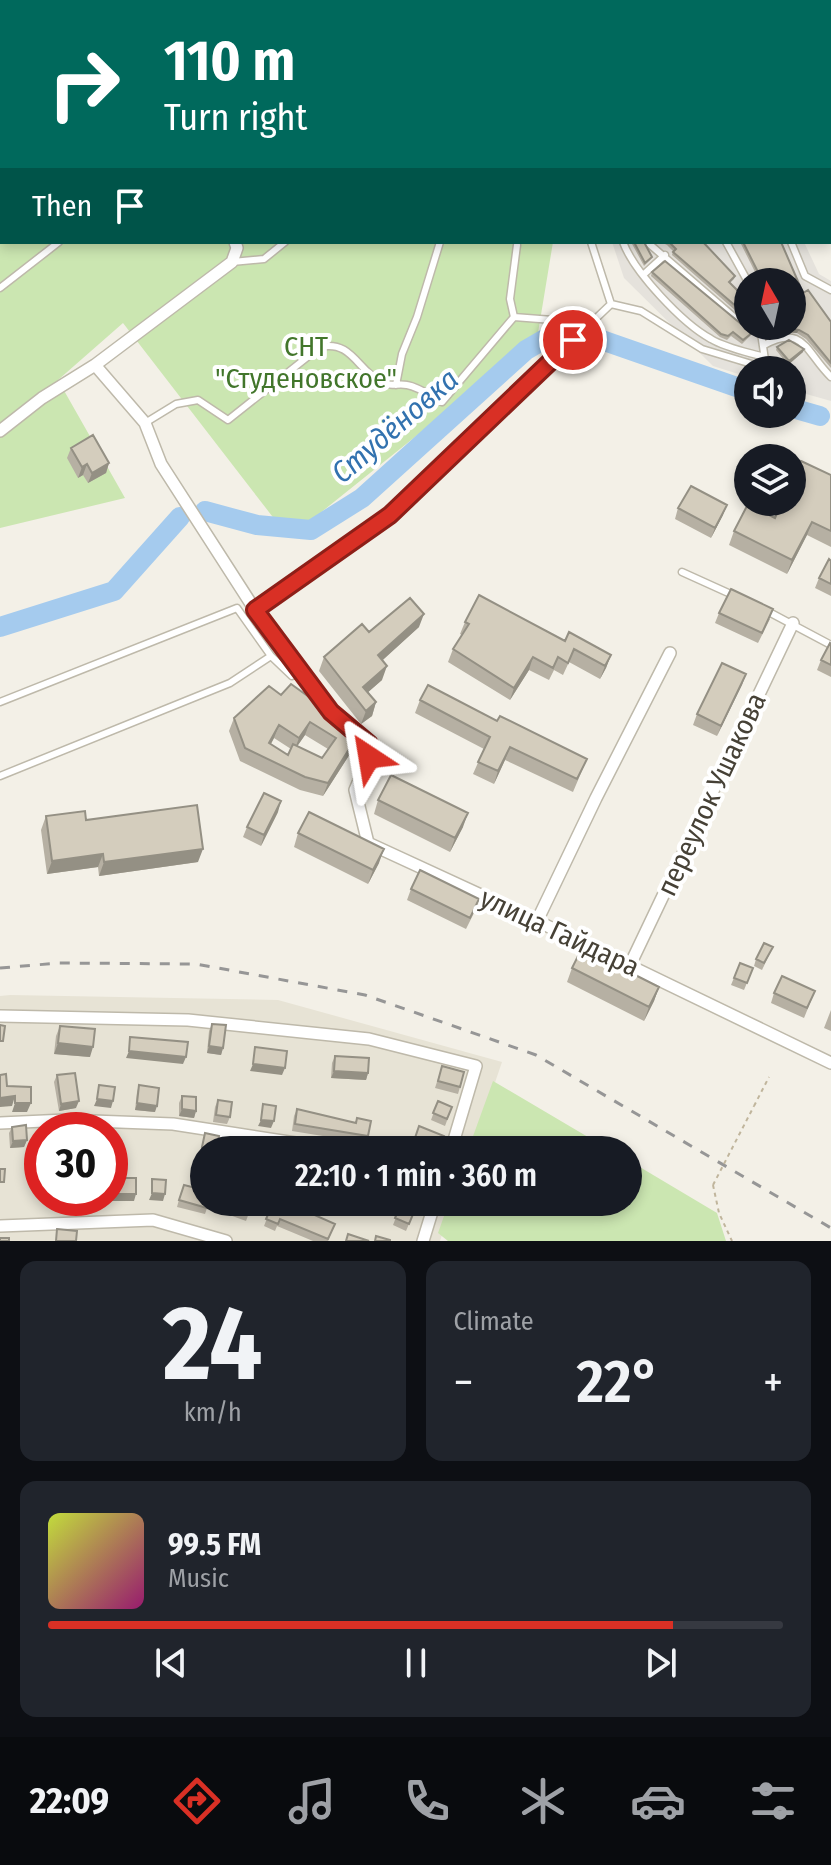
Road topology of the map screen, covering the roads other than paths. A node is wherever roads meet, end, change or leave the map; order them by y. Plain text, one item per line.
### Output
1 (56, 244) edge
2 (236, 244) edge
3 (283, 244) edge
4 (439, 244) edge
5 (592, 244) edge
6 (624, 244) edge
7 (650, 244) edge
8 (727, 244) edge
9 (792, 244) edge
10 (517, 245) dead end
11 (665, 255) junction
12 (232, 262) junction
13 (740, 268) edge
14 (643, 275) junction
15 (0, 288) edge
16 (831, 290) edge
17 (611, 304) junction
18 (514, 317) junction
19 (734, 317) edge
20 (591, 323) junction
21 (763, 340) edge
22 (764, 345) junction
23 (761, 356) edge
24 (764, 356) edge
25 (734, 359) edge
26 (95, 365) junction
27 (831, 377) edge
28 (396, 385) junction
29 (145, 423) junction
30 (0, 431) edge
31 (682, 572) dead end
32 (737, 597) edge
33 (255, 610) junction
34 (765, 610) edge
35 (793, 623) junction
36 (831, 645) edge
37 (670, 653) dead end
38 (271, 656) junction
39 (302, 673) junction
40 (0, 702) edge
41 (0, 776) edge
42 (537, 921) junction
43 (630, 965) junction
44 (0, 1016) edge
45 (831, 1063) edge
46 (0, 1123) edge
47 (251, 1136) edge
48 (455, 1136) edge
49 (431, 1216) edge
50 (0, 1226) edge
51 (226, 1241) edge
52 (423, 1241) edge

1 - 15 lane
2 - 12 street
3 - 12 lane
4 - 28 lane
5 - 17 lane
6 - 14 lane
7 - 11 lane
8 - 13 lane
9 - 16 lane
10 - 18 lane
11 - 14 lane
11 - 19 lane
12 - 26 street
14 - 23 lane
17 - 20 lane
17 - 25 lane
18 - 20 lane
18 - 28 lane
20 - 33 lane
21 - 22 lane
22 - 24 lane
22 - 27 lane
26 - 29 street
26 - 30 street
28 - 29 lane
29 - 33 street
31 - 32 lane
33 - 39 street
34 - 35 lane
35 - 36 lane
35 - 43 street, переулок Ушакова
37 - 42 street
38 - 39 lane
38 - 40 lane
38 - 41 lane
39 - 42 street, улица Гайдара
42 - 43 street, улица Гайдара
43 - 45 street, улица Гайдара
44 - 48 street
46 - 47 street
49 - 52 street
50 - 51 street

